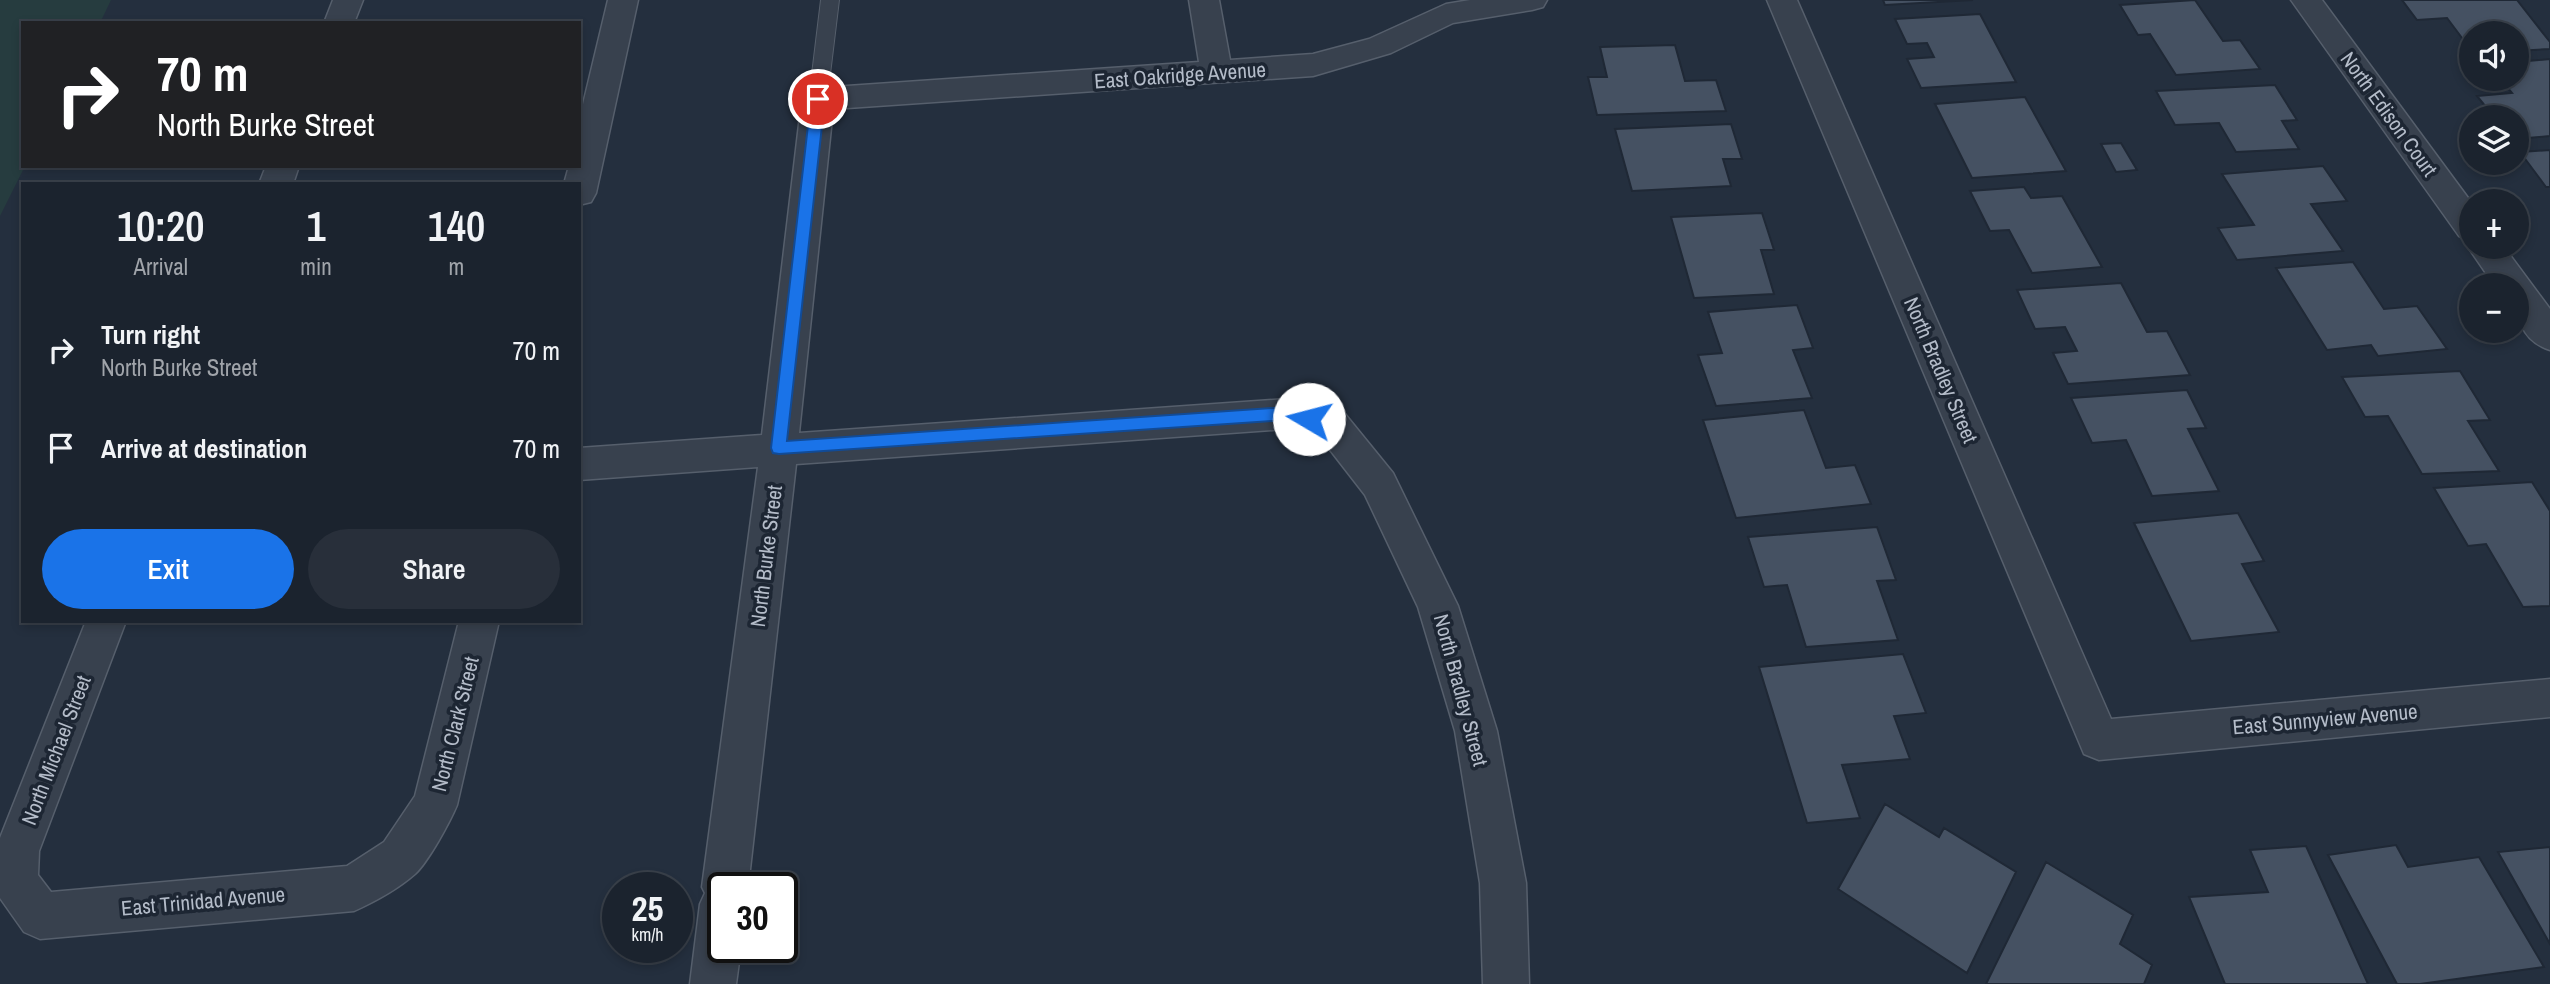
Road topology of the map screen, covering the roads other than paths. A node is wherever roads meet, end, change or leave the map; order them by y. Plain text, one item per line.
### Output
1 (348, 0) edge
2 (624, 0) edge
3 (830, 0) edge
4 (1204, 0) edge
5 (1532, 0) edge
6 (1783, 0) edge
7 (2306, 0) edge
8 (340, 21) edge
9 (1217, 73) junction
10 (818, 99) junction
11 (581, 184) edge
12 (2459, 210) edge
13 (2529, 308) edge
14 (2550, 336) edge
15 (779, 448) junction
16 (581, 464) edge
17 (105, 623) edge
18 (480, 623) edge
19 (2550, 698) edge
20 (2099, 740) joint
21 (400, 858) joint
22 (727, 872) edge
23 (15, 881) joint
24 (716, 963) edge
25 (713, 984) edge
26 (1506, 984) edge

1 - 8 street
2 - 11 street
3 - 10 lane
4 - 9 street
5 - 9 street, East Oakridge Avenue
6 - 20 street, North Bradley Street
7 - 12 street, North Edison Court
9 - 10 street, East Oakridge Avenue
10 - 15 street, North Burke Street
13 - 14 street
15 - 16 street
15 - 22 street, North Burke Street
15 - 26 street, North Bradley Street
17 - 23 street, North Michael Street
18 - 21 street, North Clark Street
19 - 20 street, East Sunnyview Avenue
21 - 23 street, East Trinidad Avenue
24 - 25 street

